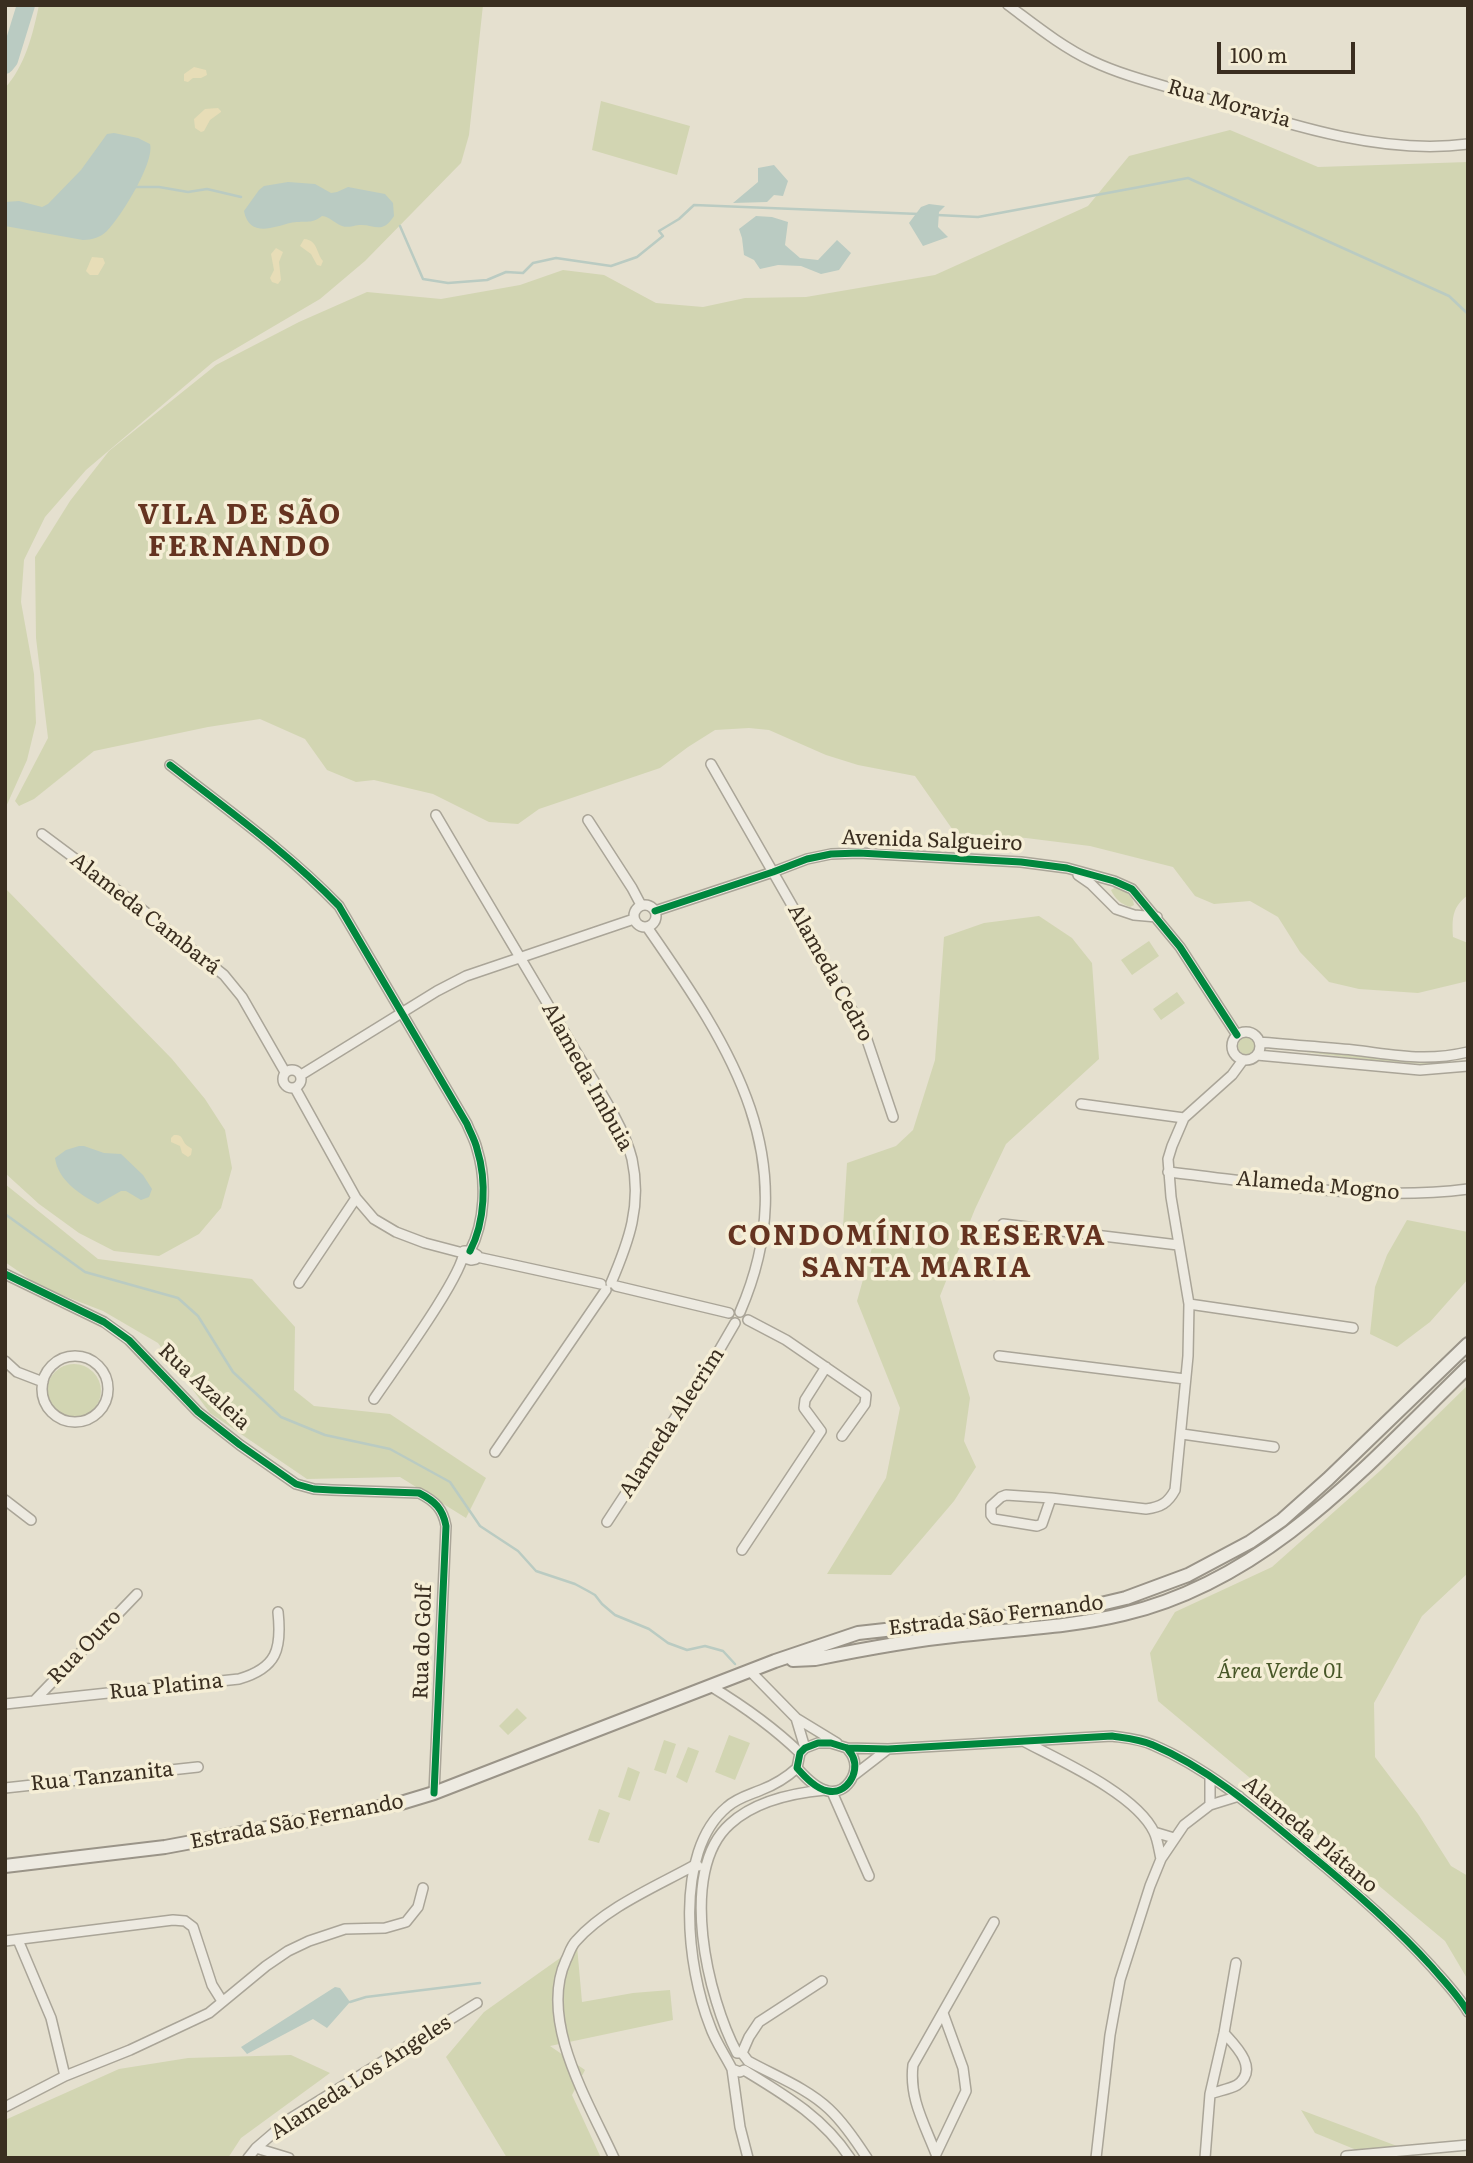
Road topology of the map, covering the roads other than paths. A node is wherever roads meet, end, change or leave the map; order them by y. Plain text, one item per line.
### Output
1 (1008, 5) edge
2 (1468, 144) edge
3 (711, 764) dead end
4 (170, 765) dead end
5 (436, 815) dead end
6 (588, 820) dead end
7 (42, 834) dead end
8 (1067, 868) junction
9 (773, 872) junction
10 (1110, 881) junction
11 (1103, 896) junction
12 (1143, 903) junction
13 (641, 905) junction
14 (655, 911) junction
15 (1134, 915) junction
16 (1157, 917) junction
17 (634, 919) junction
18 (647, 927) junction
19 (518, 957) junction
20 (401, 1014) junction
21 (1237, 1035) junction
22 (1259, 1042) junction
23 (1468, 1052) edge
24 (1257, 1055) junction
25 (1443, 1058) junction
26 (1243, 1060) junction
27 (1468, 1066) edge
28 (285, 1072) junction
29 (301, 1075) junction
30 (295, 1088) junction
31 (1081, 1104) dead end
32 (893, 1117) dead end
33 (1184, 1118) junction
34 (1168, 1172) junction
35 (1468, 1189) edge
36 (356, 1198) junction
37 (1003, 1224) dead end
38 (1178, 1245) junction
39 (469, 1255) junction
40 (5, 1274) edge
41 (299, 1283) dead end
42 (608, 1286) junction
43 (1189, 1304) junction
44 (740, 1312) junction
45 (729, 1313) junction
46 (748, 1320) junction
47 (735, 1323) junction
48 (1353, 1328) dead end
49 (1468, 1343) edge
50 (999, 1356) dead end
51 (5, 1361) edge
52 (826, 1367) junction
53 (1468, 1367) edge
54 (1185, 1379) junction
55 (43, 1382) junction
56 (374, 1399) dead end
57 (1182, 1434) junction
58 (842, 1436) dead end
59 (1274, 1447) dead end
60 (495, 1452) dead end
61 (430, 1498) joint
62 (1051, 1498) junction
63 (5, 1500) edge
64 (31, 1520) dead end
65 (607, 1522) dead end
66 (742, 1550) dead end
67 (137, 1594) dead end
68 (278, 1612) dead end
69 (775, 1661) junction
70 (750, 1671) junction
71 (712, 1687) junction
72 (34, 1701) junction
73 (5, 1704) edge
74 (796, 1718) junction
75 (1061, 1739) junction
76 (1024, 1741) junction
77 (844, 1747) junction
78 (888, 1749) junction
79 (802, 1751) junction
80 (1059, 1758) junction
81 (198, 1767) dead end
82 (797, 1768) junction
83 (853, 1776) junction
84 (1210, 1777) junction
85 (5, 1788) edge
86 (828, 1791) junction
87 (434, 1793) junction
88 (1239, 1796) junction
89 (1210, 1805) junction
90 (1154, 1832) junction
91 (1174, 1838) junction
92 (1161, 1859) junction
93 (5, 1866) edge
94 (693, 1866) junction
95 (707, 1866) junction
96 (869, 1876) dead end
97 (423, 1888) dead end
98 (994, 1922) dead end
99 (18, 1940) junction
100 (5, 1941) edge
101 (1236, 1963) dead end
102 (822, 1981) dead end
103 (222, 2001) junction
104 (477, 2003) dead end
105 (943, 2012) junction
106 (1468, 2012) edge
107 (1224, 2033) junction
108 (743, 2059) junction
109 (730, 2065) junction
110 (65, 2076) junction
111 (1210, 2094) junction
112 (5, 2107) edge
113 (1468, 2145) edge
114 (256, 2148) junction
115 (935, 2156) edge
116 (1346, 2156) dead end
117 (248, 2158) edge
118 (289, 2158) edge
119 (614, 2158) edge
120 (748, 2158) edge
121 (850, 2158) edge
122 (867, 2158) edge
123 (1096, 2158) edge
124 (1205, 2158) edge

1 - 2 street, Rua Moravia
3 - 9 street, Alameda Cedro
4 - 20 street
5 - 19 street, Alameda Imbuia
6 - 13 street
7 - 28 street, Alameda Cambará
8 - 9 street, Avenida Salgueiro
8 - 10 street, Avenida Salgueiro
8 - 11 street, Avenida Salgueiro
9 - 14 street, Avenida Salgueiro
9 - 32 street, Alameda Cedro
10 - 11 street
10 - 12 street, Avenida Salgueiro
11 - 15 street, Avenida Salgueiro
12 - 15 street
12 - 16 street, Avenida Salgueiro
13 - 14 street
13 - 17 street
14 - 18 street
15 - 16 street, Avenida Salgueiro
16 - 21 street
17 - 18 street
17 - 19 street
18 - 44 street
19 - 20 street
19 - 42 street, Alameda Imbuia
20 - 29 street
20 - 39 street
21 - 22 street
21 - 26 street
22 - 24 street
22 - 25 street
23 - 25 street
24 - 26 street
24 - 27 street
25 - 27 street
26 - 33 street
28 - 29 street
28 - 30 street
29 - 30 street
30 - 36 street
31 - 33 street
33 - 34 street
34 - 35 street, Alameda Mogno
34 - 38 street
36 - 39 street
36 - 41 street
37 - 38 street
38 - 43 street
39 - 42 street
39 - 56 street
40 - 61 street, Rua Azaleia
42 - 45 street
42 - 60 street, Alameda Imbuia
43 - 48 street
43 - 54 street
44 - 45 street
44 - 46 street
45 - 47 street
46 - 47 street
46 - 52 street
47 - 65 street, Alameda Alecrim
49 - 69 main road, Estrada São Fernando
50 - 54 street
51 - 55 street
52 - 58 street
52 - 66 street
53 - 69 main road, Estrada São Fernando
54 - 57 street
55 - 55 street
57 - 59 street
57 - 62 street
61 - 87 street, Rua do Golf
62 - 62 street
63 - 64 street
67 - 72 street, Rua Ouro
68 - 72 street, Rua Platina
69 - 70 main road, Estrada São Fernando
70 - 71 main road, Estrada São Fernando
70 - 74 street
71 - 79 street
71 - 87 main road, Estrada São Fernando
72 - 73 street, Rua Platina
74 - 77 street
74 - 79 street
75 - 76 street, Alameda Plátano
75 - 80 street
75 - 84 street, Alameda Plátano
76 - 78 street, Alameda Plátano
76 - 80 street
77 - 78 street, Alameda Plátano
77 - 79 street
77 - 83 street
78 - 83 street
79 - 82 street
80 - 90 street
81 - 85 street, Rua Tanzanita
82 - 86 street
82 - 94 street
83 - 86 street
84 - 88 street, Alameda Plátano
84 - 89 street
86 - 95 street
86 - 96 street
87 - 93 main road, Estrada São Fernando
88 - 89 street
88 - 106 street, Alameda Plátano
89 - 91 street
90 - 91 street
90 - 92 street
91 - 92 street
92 - 123 street
94 - 95 street
94 - 109 street
94 - 119 street
95 - 108 street
97 - 103 street
98 - 105 street
99 - 100 street
99 - 103 street
99 - 110 street
101 - 107 street
102 - 108 street
103 - 110 street
104 - 114 street, Alameda Los Angeles
105 - 115 street
105 - 115 street
107 - 111 street
107 - 111 street
108 - 109 street
108 - 109 street
108 - 121 street
108 - 122 street
109 - 120 street
110 - 112 street
111 - 124 street
113 - 116 street
114 - 117 street, Alameda Los Angeles
114 - 118 street

